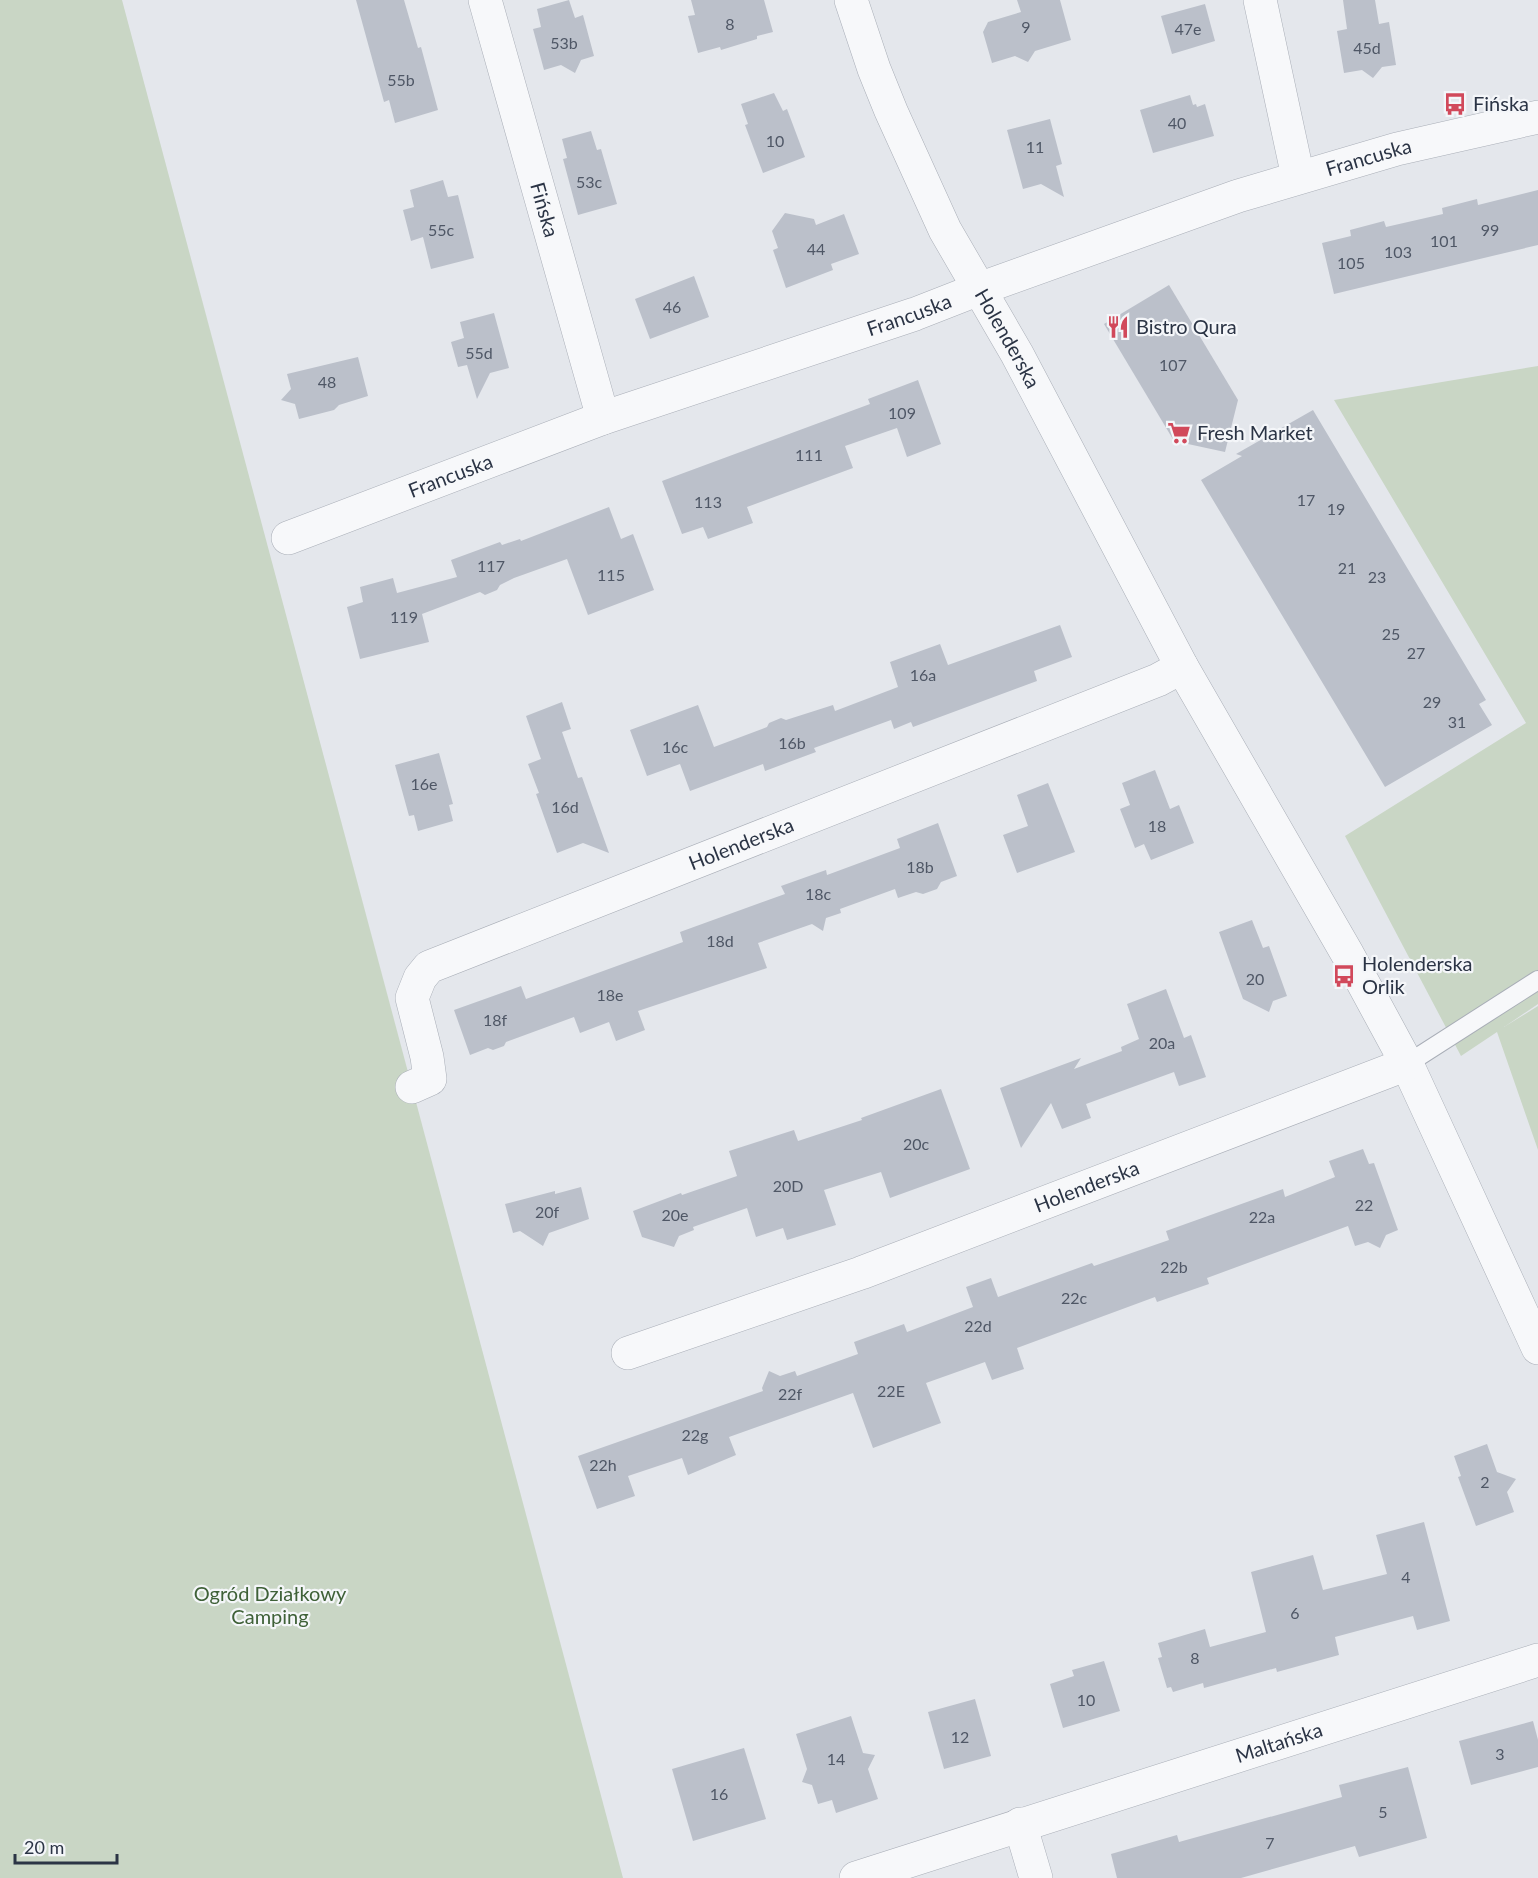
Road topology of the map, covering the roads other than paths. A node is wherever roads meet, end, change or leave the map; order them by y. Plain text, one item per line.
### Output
1 (485, 0) edge
2 (851, 0) edge
3 (1260, 0) edge
4 (1538, 117) edge
5 (1298, 177) junction
6 (979, 289) junction
7 (603, 418) junction
8 (288, 538) dead end
9 (1182, 668) junction
10 (1538, 980) edge
11 (1407, 1064) junction
12 (412, 1087) dead end
13 (1538, 1348) edge
14 (628, 1353) dead end
15 (1538, 1660) edge
16 (1020, 1824) junction
17 (856, 1878) edge
18 (1036, 1878) edge

1 - 7 street, Fińska
2 - 6 street, Holenderska
3 - 5 street
4 - 5 street, Francuska
5 - 6 street, Francuska
6 - 7 street, Francuska
6 - 9 street, Holenderska
7 - 8 street, Francuska
9 - 11 street, Holenderska
9 - 12 street, Holenderska
10 - 11 lane
11 - 13 street, Holenderska
11 - 14 street, Holenderska
15 - 16 street, Maltańska
16 - 17 street, Maltańska
16 - 18 street

